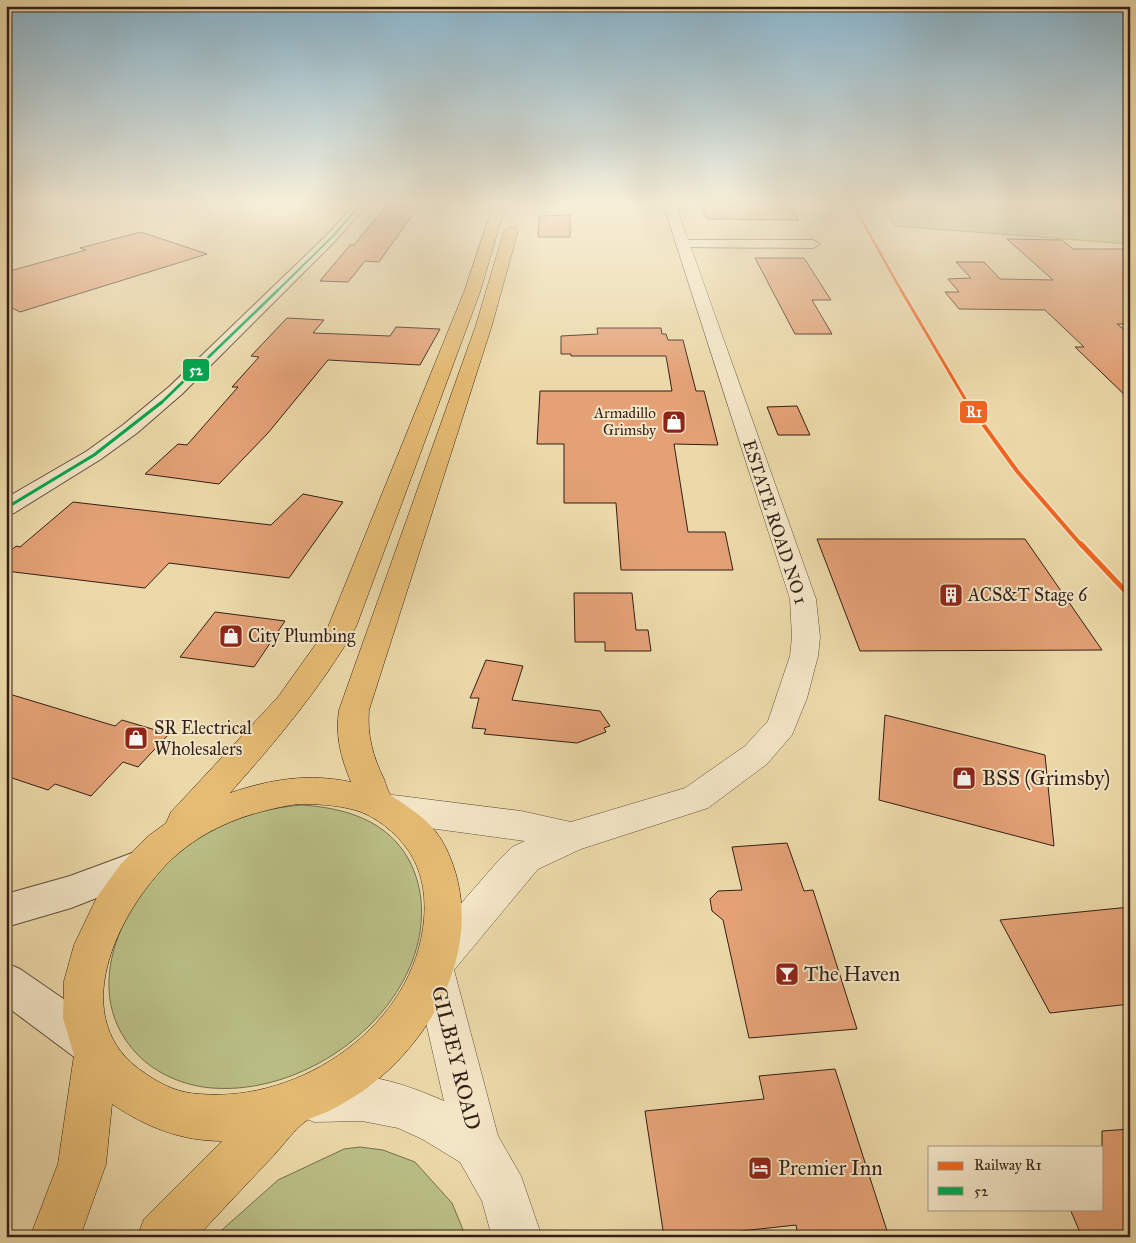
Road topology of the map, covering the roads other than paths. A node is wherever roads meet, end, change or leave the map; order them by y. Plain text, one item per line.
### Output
1 (308, 261) edge
2 (482, 261) edge
3 (503, 261) edge
4 (689, 261) edge
5 (6, 508) edge
6 (382, 806) junction
7 (571, 837) junction
8 (152, 856) junction
9 (6, 910) edge
10 (436, 964) junction
11 (6, 982) edge
12 (94, 1048) junction
13 (298, 1102) junction
14 (477, 1145) junction
15 (55, 1237) edge
16 (162, 1237) edge
17 (516, 1237) edge

1 - 5 street
2 - 8 highway
3 - 6 highway
4 - 7 street, ESTATE ROAD NO 1
6 - 7 street, ESTATE ROAD NO 1
6 - 8 highway
6 - 10 highway
7 - 10 street, ESTATE ROAD NO 1
8 - 9 street
8 - 12 highway
10 - 13 highway
10 - 14 street, GILBEY ROAD
11 - 12 street
12 - 13 highway
12 - 15 highway
13 - 14 street, GILBEY ROAD
13 - 16 highway
14 - 17 street, GILBEY ROAD

